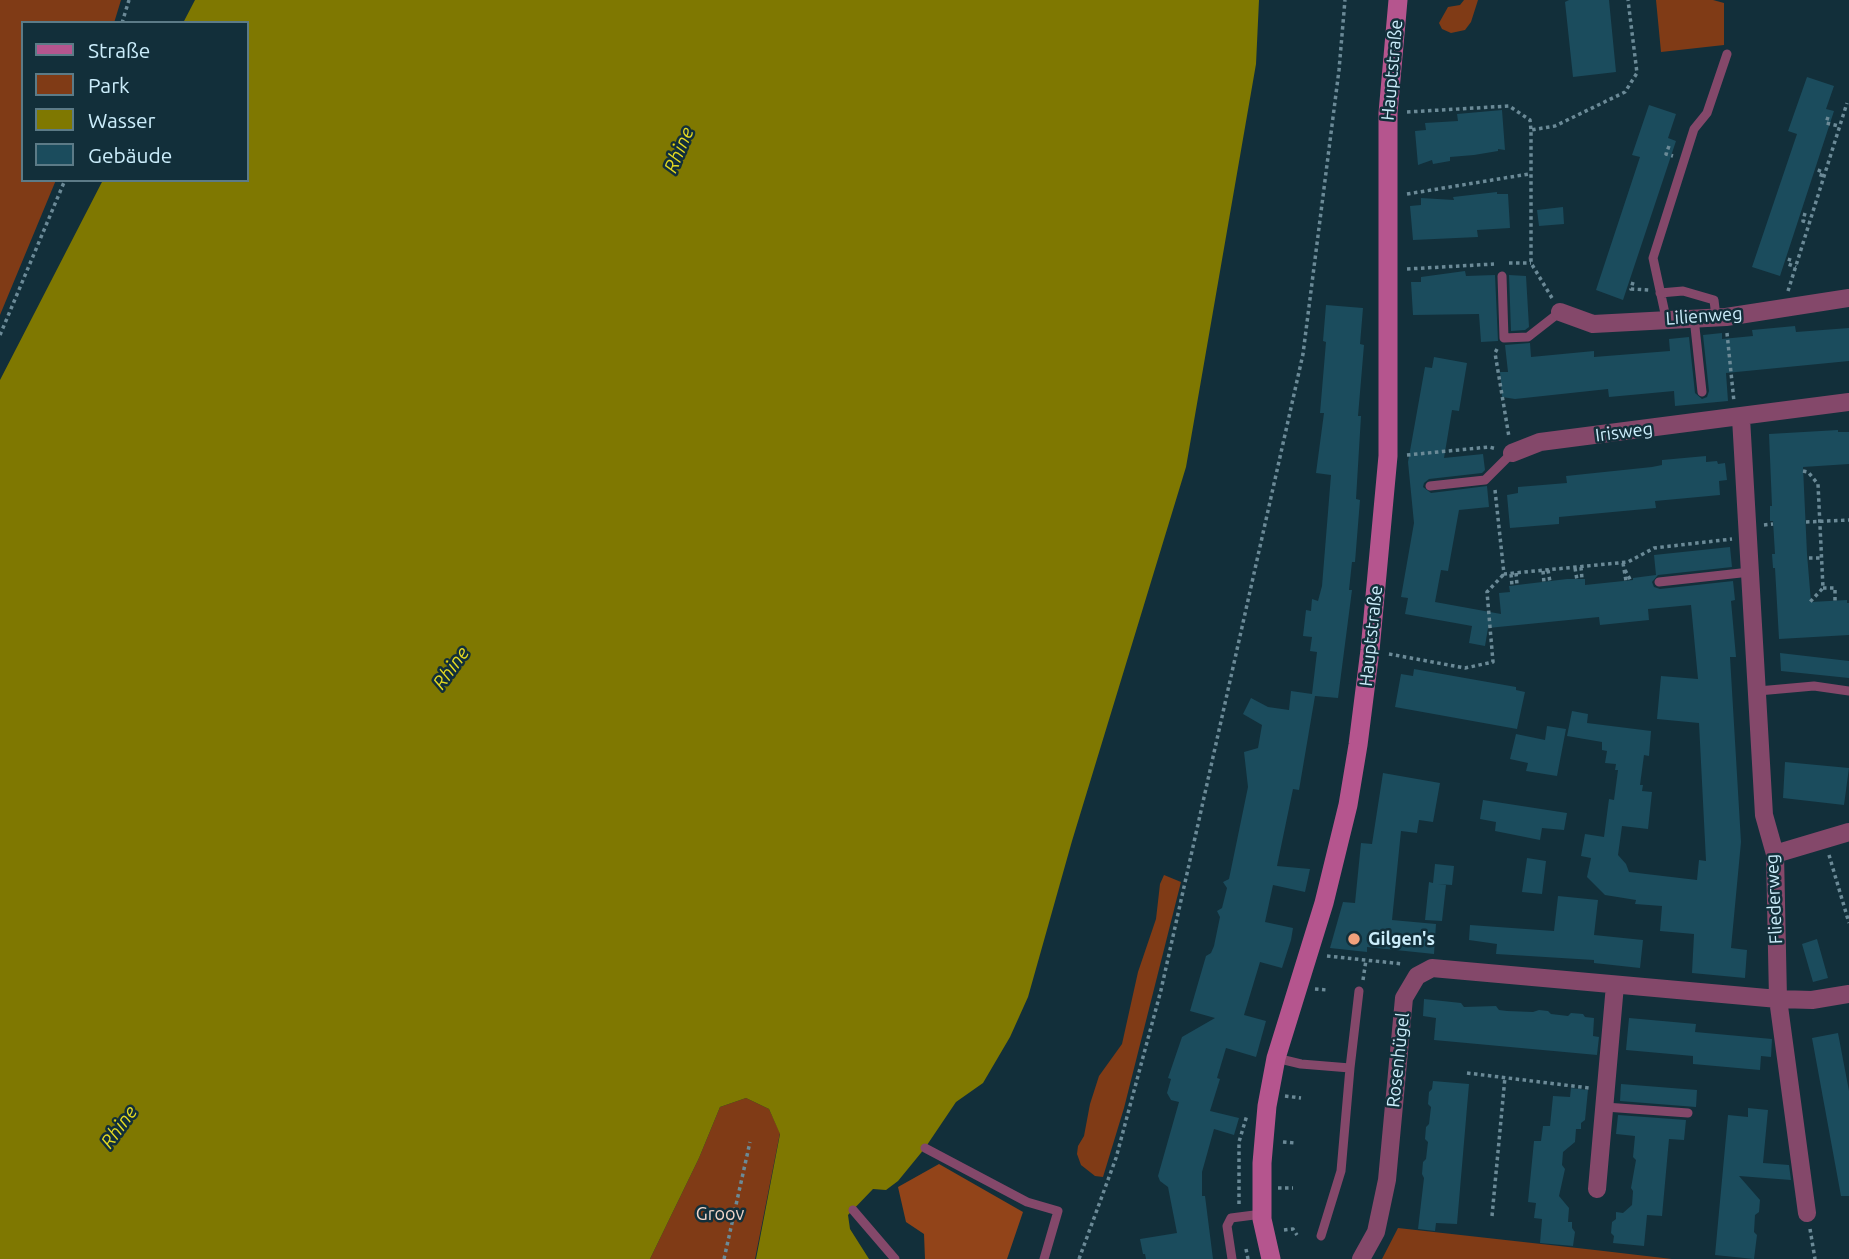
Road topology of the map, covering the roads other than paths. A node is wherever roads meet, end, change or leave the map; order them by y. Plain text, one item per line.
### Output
1 (1398, 0) edge
2 (1727, 54) dead end
3 (1502, 276) dead end
4 (1660, 290) junction
5 (1849, 298) edge
6 (1560, 312) joint
7 (1721, 317) junction
8 (1666, 318) junction
9 (1694, 318) junction
10 (1702, 392) dead end
11 (1849, 402) edge
12 (1738, 418) junction
13 (1512, 453) joint
14 (1430, 486) dead end
15 (1750, 572) junction
16 (1659, 582) dead end
17 (1758, 691) junction
18 (1849, 691) edge
19 (1849, 832) edge
20 (1775, 854) junction
21 (1615, 985) junction
22 (1359, 991) dead end
23 (1849, 994) edge
24 (1778, 999) junction
25 (1276, 1058) junction
26 (1350, 1068) junction
27 (1605, 1098) junction
28 (1688, 1113) dead end
29 (925, 1148) dead end
30 (1597, 1189) dead end
31 (853, 1210) dead end
32 (1807, 1213) road end
33 (1262, 1214) junction
34 (1321, 1237) dead end
35 (895, 1259) edge
36 (1044, 1259) edge
37 (1232, 1259) edge
38 (1271, 1259) edge
39 (1361, 1259) edge

1 - 25 main road, Hauptstraße
2 - 4 lane
3 - 6 lane
4 - 7 lane
4 - 8 lane
5 - 7 street, Lilienweg
6 - 8 street, Lilienweg
7 - 9 street, Lilienweg
8 - 9 street, Lilienweg
9 - 10 lane
11 - 12 street, Irisweg
12 - 13 street, Irisweg
12 - 15 street, Fliederweg
13 - 14 lane
15 - 16 lane
15 - 17 street, Fliederweg
17 - 18 lane
17 - 20 street, Fliederweg
19 - 20 street
20 - 24 street, Fliederweg
21 - 24 street
21 - 27 street
21 - 39 street, Rosenhügel
22 - 26 lane
23 - 24 street
24 - 32 street, Fliederweg
25 - 26 lane
25 - 33 main road, Hauptstraße
26 - 34 lane
27 - 28 lane
27 - 30 street
29 - 36 lane
31 - 35 lane
33 - 37 lane
33 - 38 main road, Hauptstraße

